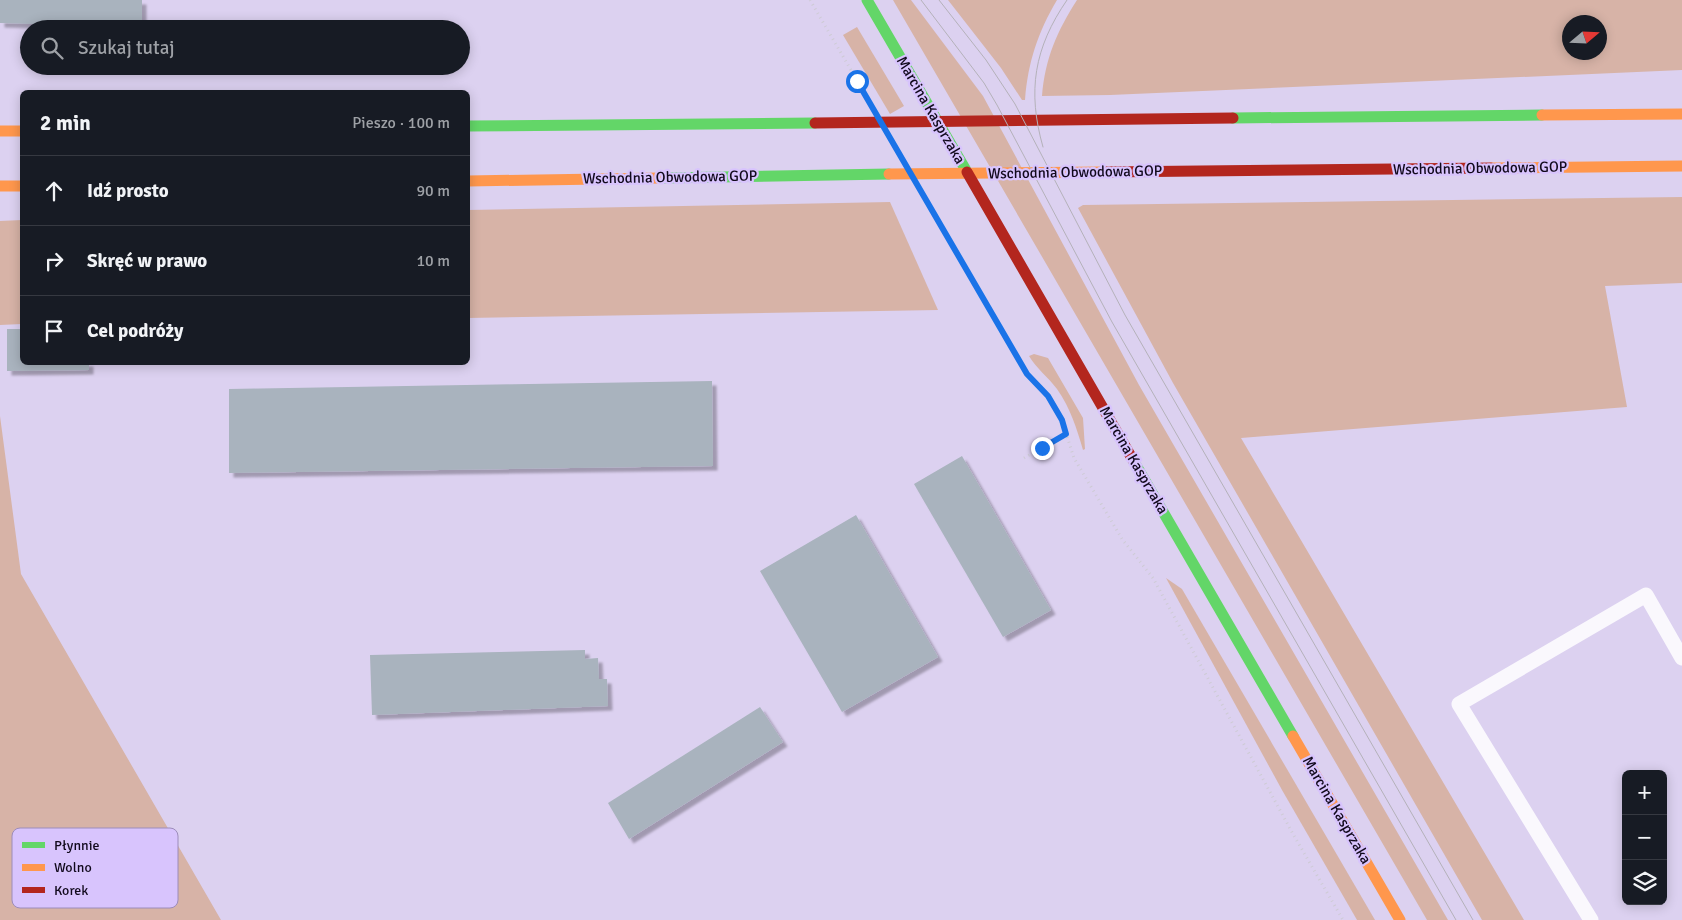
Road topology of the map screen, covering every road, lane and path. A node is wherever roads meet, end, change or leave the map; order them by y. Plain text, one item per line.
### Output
1 (810, 0) edge
2 (867, 0) edge
3 (867, 98) dead end
4 (1682, 114) edge
5 (470, 126) edge
6 (20, 131) edge
7 (0, 132) edge
8 (1682, 166) edge
9 (470, 181) edge
10 (0, 186) edge
11 (20, 186) edge
12 (926, 200) dead end
13 (1066, 434) junction
14 (1024, 458) dead end
15 (1682, 658) edge
16 (1343, 920) edge
17 (1400, 920) edge
18 (1591, 920) edge

1 - 3 path
2 - 17 main road, Marcina Kasprzaka
4 - 5 main road
6 - 7 main road
8 - 9 main road, Wschodnia Obwodowa GOP
10 - 11 main road
12 - 13 path
13 - 14 path
13 - 16 path
15 - 18 lane

